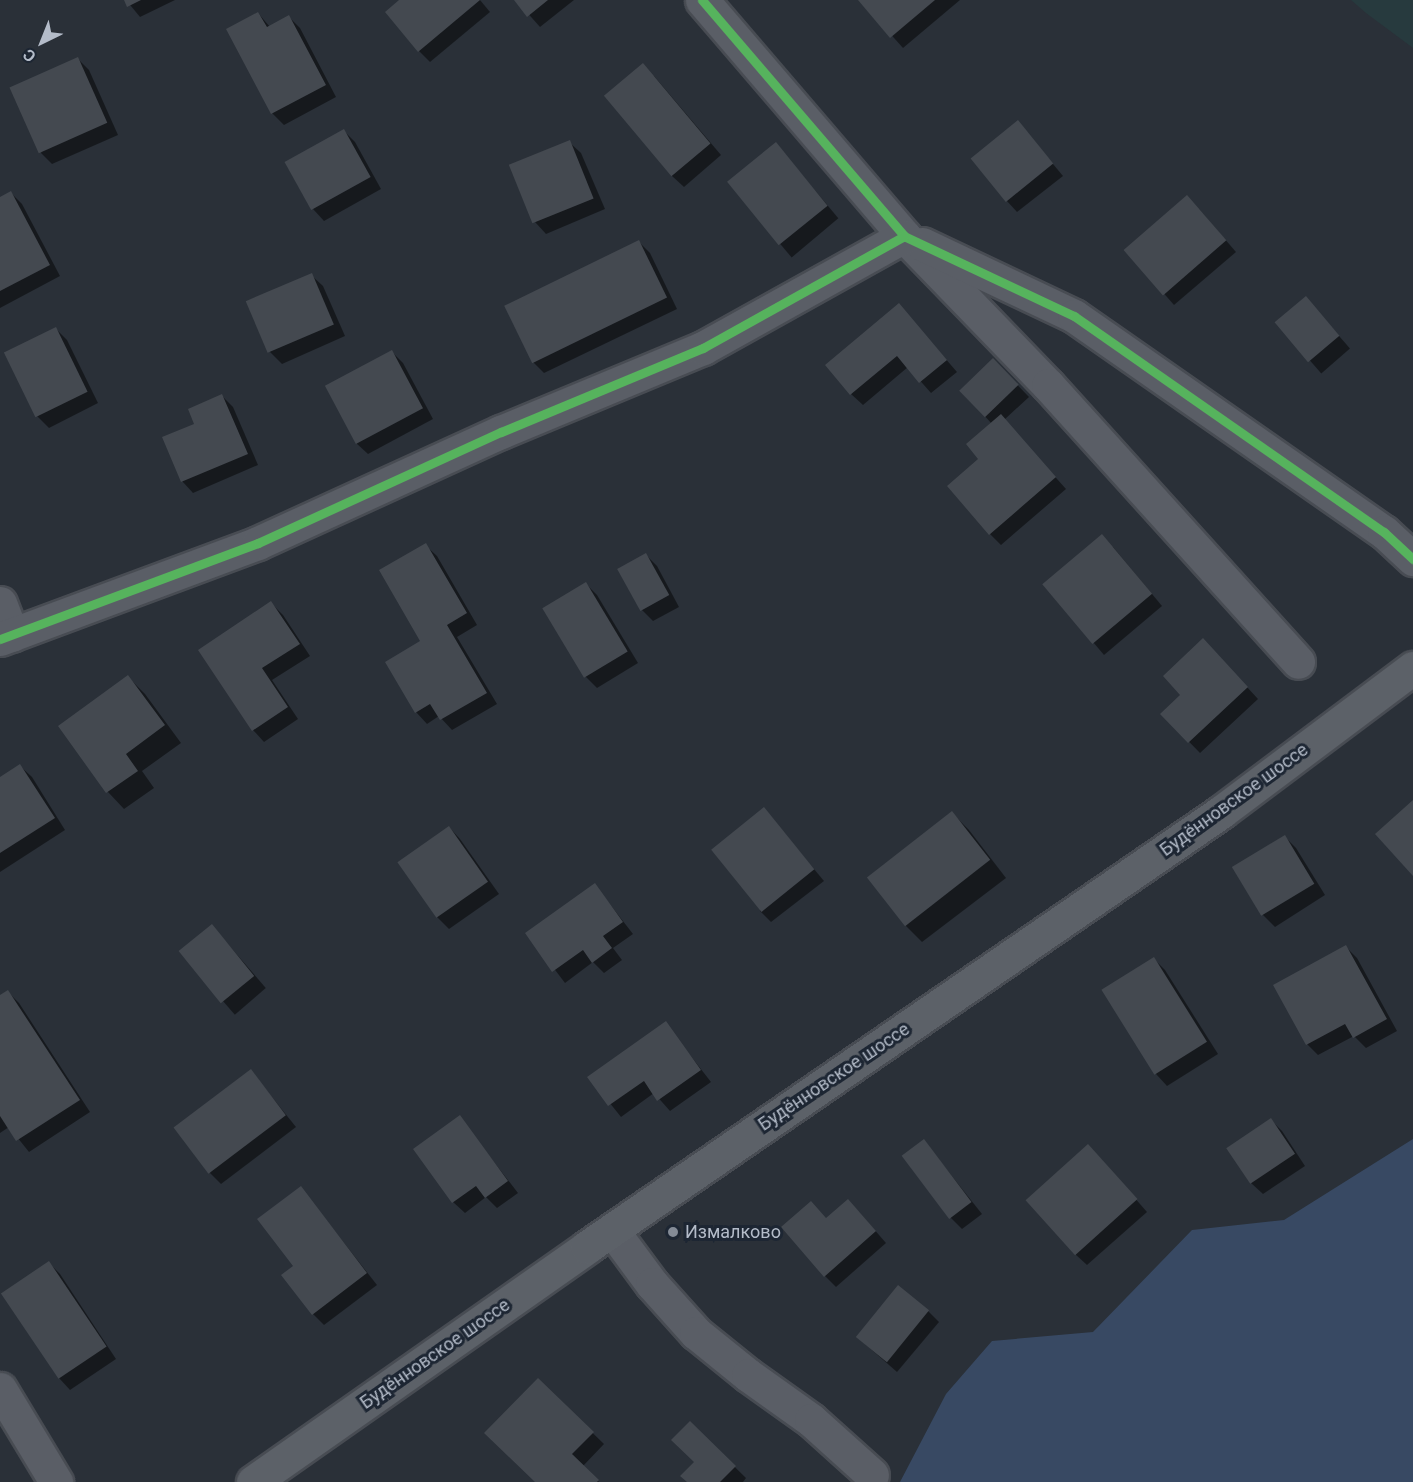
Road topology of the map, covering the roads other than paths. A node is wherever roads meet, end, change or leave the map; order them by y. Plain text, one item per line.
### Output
1 (702, 0) edge
2 (904, 236) junction
3 (1413, 559) edge
4 (0, 603) edge
5 (6, 637) edge
6 (1298, 662) dead end
7 (1413, 668) edge
8 (612, 1230) junction
9 (0, 1389) edge
10 (872, 1475) dead end
11 (56, 1482) edge
12 (253, 1482) edge

1 - 2 street
2 - 3 street
2 - 5 street
2 - 6 street
4 - 5 street
7 - 8 main road, Будённовское шоссе
8 - 10 street
8 - 12 main road, Будённовское шоссе
9 - 11 street

